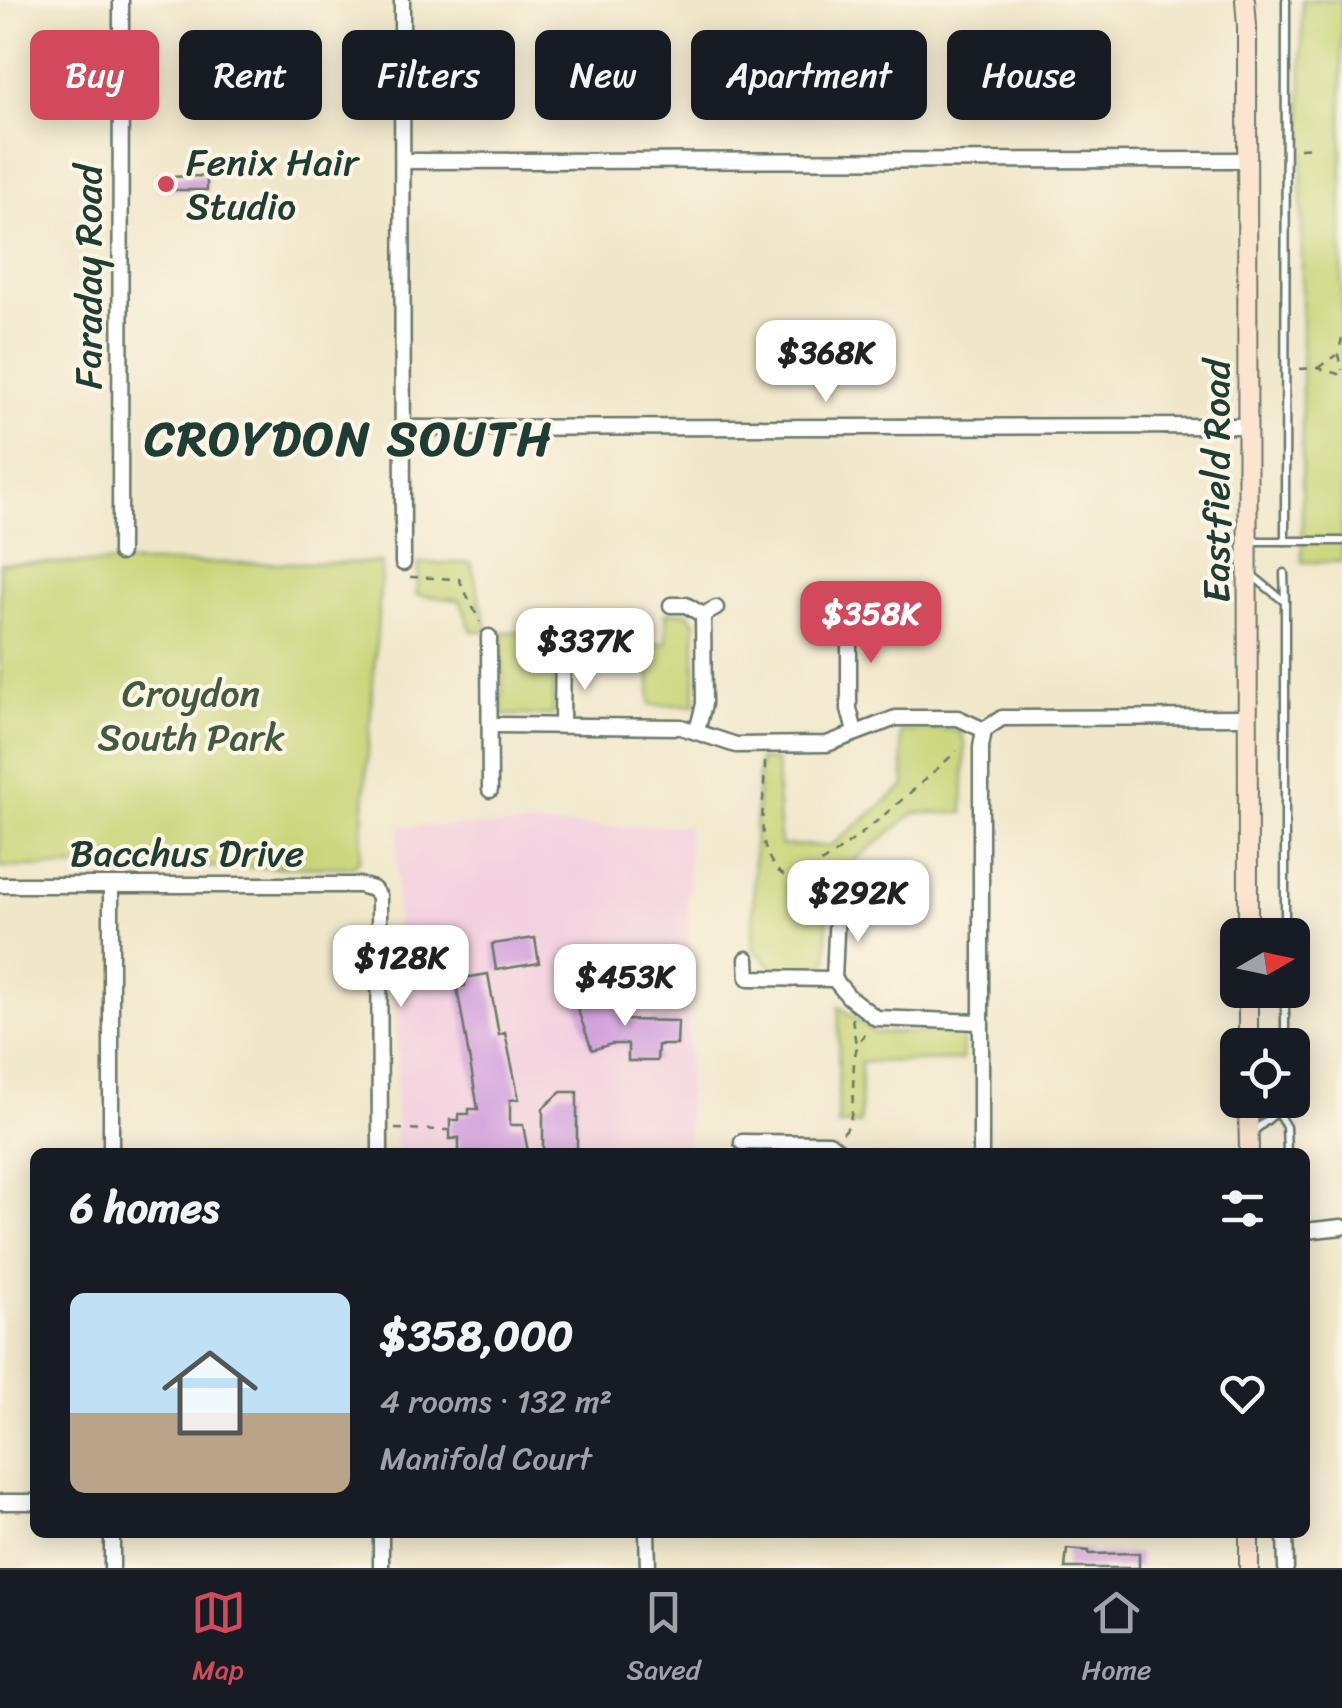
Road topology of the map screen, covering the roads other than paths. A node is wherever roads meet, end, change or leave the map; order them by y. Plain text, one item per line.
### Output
1 (122, 0) edge
2 (402, 0) edge
3 (1244, 0) edge
4 (1252, 0) edge
5 (1286, 0) edge
6 (1248, 26) junction
7 (1248, 160) junction
8 (402, 161) junction
9 (1248, 426) junction
10 (404, 428) junction
11 (1342, 540) edge
12 (1284, 541) junction
13 (1248, 542) junction
14 (120, 553) dead end
15 (403, 570) road end
16 (1248, 572) junction
17 (1284, 572) dead end
18 (1284, 602) junction
19 (670, 605) dead end
20 (849, 606) dead end
21 (488, 637) road end
22 (577, 640) dead end
23 (1248, 717) junction
24 (492, 725) junction
25 (562, 725) junction
26 (984, 730) junction
27 (697, 731) junction
28 (855, 732) junction
29 (490, 790) dead end
30 (110, 870) dead end
31 (0, 885) edge
32 (110, 887) junction
33 (839, 908) road end
34 (1248, 918) edge
35 (1285, 918) edge
36 (748, 959) dead end
37 (834, 979) junction
38 (980, 1022) junction
39 (1248, 1118) edge
40 (1272, 1118) edge
41 (1281, 1118) edge
42 (742, 1142) dead end
43 (1248, 1144) edge
44 (111, 1148) edge
45 (380, 1148) edge
46 (834, 1148) edge
47 (981, 1148) edge
48 (1287, 1148) edge
49 (1310, 1222) edge
50 (1342, 1225) edge
51 (1310, 1230) edge
52 (0, 1502) edge
53 (30, 1502) edge
54 (112, 1538) edge
55 (381, 1538) edge
56 (647, 1538) edge
57 (1249, 1538) edge
58 (1286, 1538) edge
59 (112, 1568) edge
60 (381, 1568) edge
61 (648, 1568) edge
62 (1249, 1568) edge
63 (1286, 1568) edge

1 - 14 street, Faraday Road
2 - 8 street
3 - 6 main road, Eastfield Road
4 - 6 main road, Eastfield Road
5 - 12 lane
6 - 7 main road, Eastfield Road
7 - 8 street
7 - 9 main road, Eastfield Road
8 - 10 street
9 - 10 street
9 - 13 main road, Eastfield Road
10 - 15 street
11 - 12 lane
12 - 13 lane
13 - 16 main road, Eastfield Road
16 - 18 lane
16 - 23 main road, Eastfield Road
17 - 18 lane
18 - 35 lane
19 - 27 street
20 - 28 street
21 - 24 street
22 - 25 street
23 - 26 street
23 - 34 main road, Eastfield Road
24 - 25 street
24 - 29 street
25 - 27 street
26 - 28 street
26 - 38 street
27 - 28 street
30 - 32 lane
31 - 32 street, Bacchus Drive
32 - 44 street
32 - 45 street, Bacchus Drive
33 - 37 street
36 - 37 street
37 - 38 street
38 - 47 street
39 - 43 main road
40 - 43 lane
41 - 48 lane
42 - 46 street
49 - 50 street
50 - 51 street
52 - 53 street
54 - 59 street
55 - 60 street
56 - 61 street
57 - 62 main road
58 - 63 street

